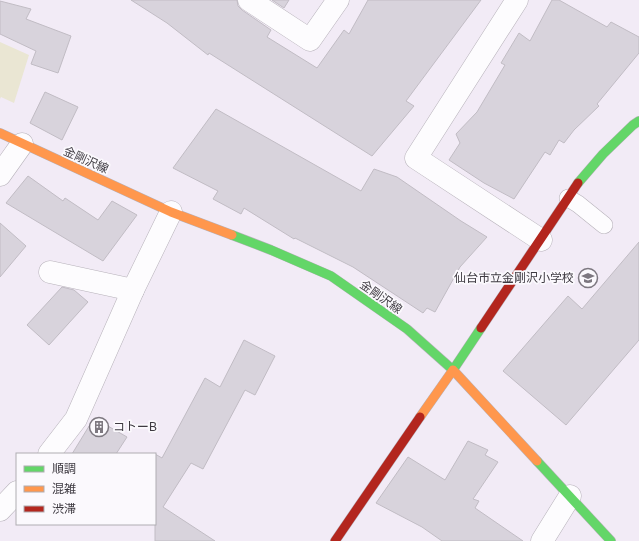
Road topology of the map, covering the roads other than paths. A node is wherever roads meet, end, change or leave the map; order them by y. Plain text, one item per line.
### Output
1 (249, 0) edge
2 (338, 0) edge
3 (517, 0) edge
4 (639, 121) edge
5 (0, 133) edge
6 (22, 144) junction
7 (0, 175) edge
8 (568, 198) junction
9 (171, 212) junction
10 (604, 225) dead end
11 (541, 240) junction
12 (50, 272) dead end
13 (133, 290) junction
14 (453, 370) junction
15 (50, 453) edge
16 (16, 493) edge
17 (570, 496) junction
18 (0, 510) edge
19 (335, 541) edge
20 (542, 541) edge
21 (611, 541) edge

1 - 2 street
3 - 11 street
4 - 8 street
5 - 6 street, 金剛沢線
6 - 7 street
6 - 9 street, 金剛沢線
8 - 10 lane
8 - 11 street
9 - 13 street
9 - 14 street, 金剛沢線
11 - 14 street
12 - 13 street
13 - 15 street
14 - 17 street, 金剛沢線
14 - 19 street
16 - 18 street
17 - 20 street
17 - 21 street, 金剛沢線

